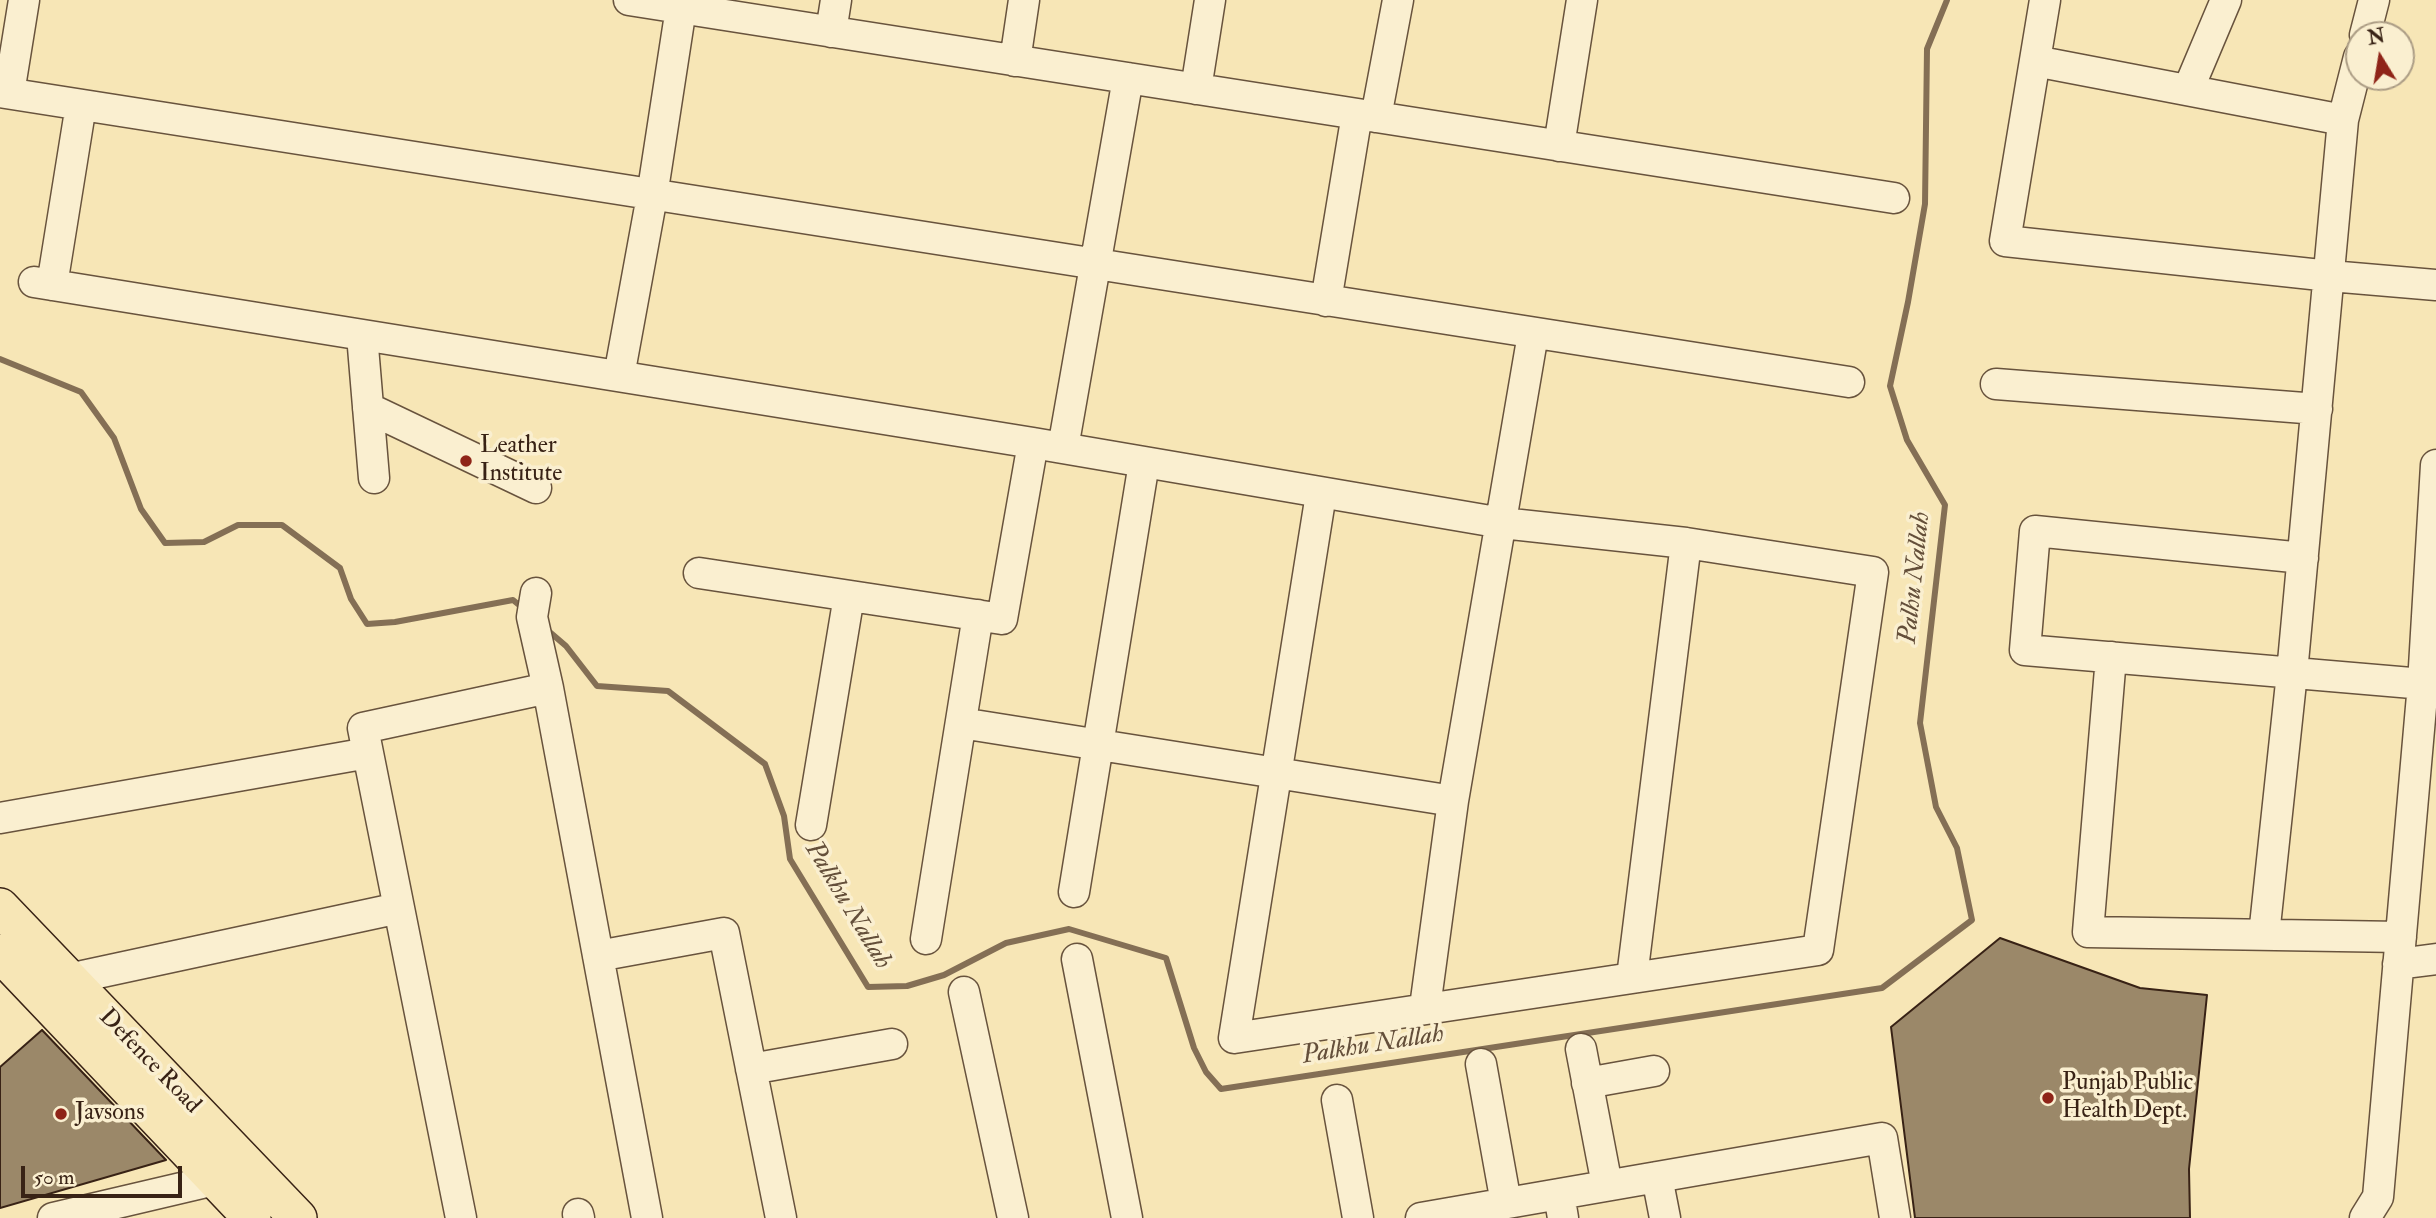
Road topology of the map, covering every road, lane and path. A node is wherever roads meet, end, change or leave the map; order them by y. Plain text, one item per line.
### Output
1 (24, 0) edge
2 (836, 0) edge
3 (1024, 0) edge
4 (1210, 0) edge
5 (1398, 0) edge
6 (1582, 0) edge
7 (2045, 0) edge
8 (2226, 0) edge
9 (2374, 0) edge
10 (642, 1) edge
11 (681, 8) junction
12 (2369, 21) edge
13 (831, 32) junction
14 (1015, 61) junction
15 (2035, 61) junction
16 (1128, 78) junction
17 (1196, 89) junction
18 (2188, 90) junction
19 (2350, 91) edge
20 (4, 92) edge
21 (81, 105) junction
22 (1366, 116) junction
23 (2343, 120) junction
24 (1559, 146) junction
25 (652, 195) junction
26 (1894, 198) dead end
27 (1095, 266) junction
28 (2330, 276) junction
29 (2436, 285) edge
30 (1326, 302) junction
31 (1533, 334) junction
32 (362, 335) junction
33 (619, 376) junction
34 (1849, 382) dead end
35 (1996, 384) dead end
36 (368, 408) junction
37 (2317, 410) junction
38 (1033, 443) junction
39 (1063, 448) junction
40 (1144, 463) junction
41 (2436, 465) edge
42 (374, 478) dead end
43 (536, 488) dead end
44 (1321, 494) junction
45 (1502, 523) junction
46 (1686, 543) junction
47 (2303, 558) junction
48 (699, 573) dead end
49 (536, 593) dead end
50 (849, 596) junction
51 (978, 615) junction
52 (2111, 657) junction
53 (2292, 673) junction
54 (2429, 685) edge
55 (548, 688) junction
56 (961, 723) junction
57 (1101, 743) junction
58 (368, 753) junction
59 (1276, 773) junction
60 (1453, 801) junction
61 (0, 818) edge
62 (811, 825) dead end
63 (1074, 892) dead end
64 (0, 907) edge
65 (399, 908) junction
66 (2264, 934) junction
67 (926, 939) dead end
68 (2399, 950) junction
69 (0, 953) edge
70 (598, 956) junction
71 (1077, 959) dead end
72 (2436, 959) edge
73 (1632, 977) junction
74 (69, 979) junction
75 (964, 992) dead end
76 (1425, 1007) junction
77 (892, 1044) dead end
78 (1581, 1049) dead end
79 (1482, 1064) dead end
80 (751, 1069) junction
81 (1654, 1071) dead end
82 (1587, 1083) junction
83 (1337, 1100) dead end
84 (1657, 1177) junction
85 (215, 1180) junction
86 (1607, 1185) junction
87 (1506, 1203) junction
88 (1561, 1206) edge
89 (53, 1218) edge
90 (252, 1218) edge
91 (298, 1218) edge
92 (461, 1218) edge
93 (647, 1218) edge
94 (781, 1218) edge
95 (1013, 1218) edge
96 (1127, 1218) edge
97 (1358, 1218) edge
98 (1421, 1218) edge
99 (1665, 1218) edge
100 (1895, 1218) edge
101 (2365, 1218) edge

1 - 20 street
2 - 13 street
3 - 14 street
4 - 17 street
5 - 22 street
6 - 24 street
7 - 15 street
8 - 18 street
9 - 12 street
10 - 11 street
11 - 13 street
11 - 25 street
13 - 14 street
14 - 16 street
15 - 18 street
15 - 28 street
16 - 17 street
16 - 27 street
17 - 22 street
18 - 23 street
19 - 23 street
20 - 21 street
21 - 25 street
21 - 32 street
22 - 24 street
22 - 30 street
23 - 28 street
24 - 26 street
25 - 27 street
25 - 33 street
27 - 30 street
27 - 39 street
28 - 29 street
28 - 37 street
30 - 31 street
31 - 34 street
31 - 45 street
32 - 33 street
32 - 36 street
33 - 38 street
35 - 37 street
36 - 42 street
36 - 43 street
37 - 47 street
38 - 39 street
38 - 51 street
39 - 40 street
40 - 44 street
40 - 57 street
41 - 54 street
44 - 45 street
44 - 59 street
45 - 46 street
45 - 60 street
46 - 73 street
46 - 73 street
47 - 52 street
47 - 53 street
48 - 50 street
49 - 55 street
50 - 51 street
50 - 62 street
51 - 56 street
52 - 53 street
52 - 66 street
53 - 54 street
53 - 66 street
54 - 68 street
55 - 58 street
55 - 70 street
56 - 57 street
56 - 67 street
57 - 59 street
57 - 63 street
58 - 61 street
58 - 65 street
59 - 60 street
59 - 76 street
60 - 76 street
64 - 74 main road, Defence Road
65 - 74 street
65 - 92 street
66 - 68 street
68 - 72 street
68 - 101 street
69 - 85 main road, Defence Road
70 - 80 street
70 - 93 street
71 - 96 street
73 - 76 street
74 - 91 main road, Defence Road
75 - 95 street
77 - 80 street
78 - 82 street
79 - 87 street
80 - 94 street
81 - 82 street
82 - 86 street
83 - 97 street
84 - 86 street
84 - 99 street
84 - 100 street
85 - 89 street
85 - 90 main road, Defence Road
86 - 88 street
87 - 88 street
87 - 98 street

